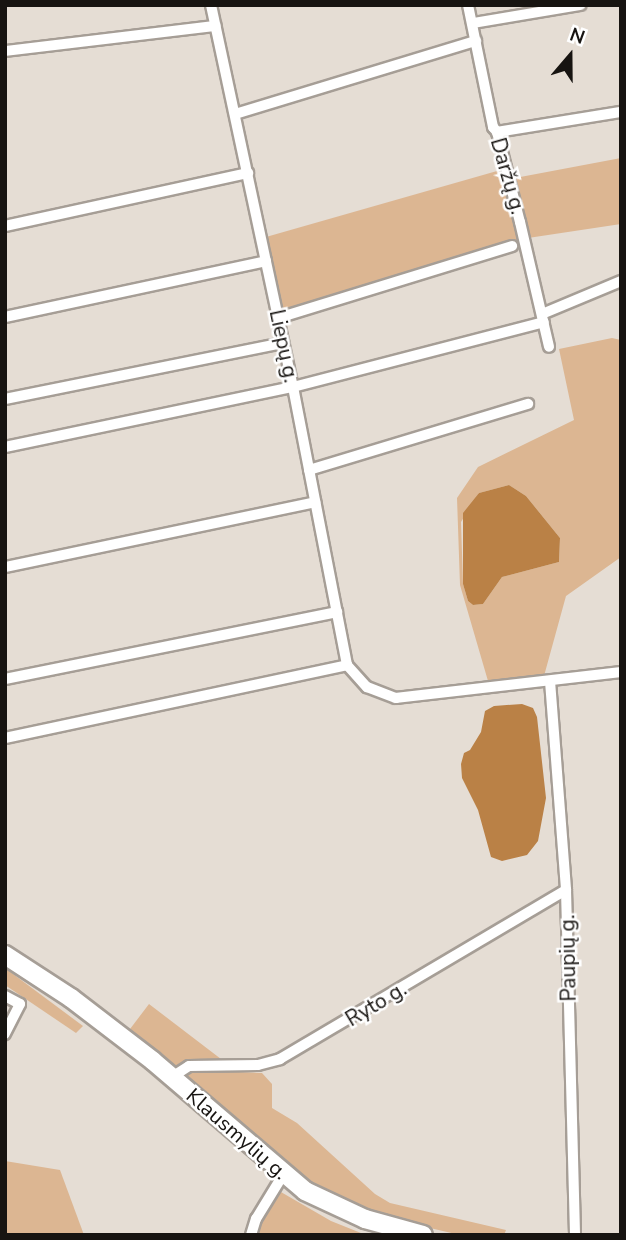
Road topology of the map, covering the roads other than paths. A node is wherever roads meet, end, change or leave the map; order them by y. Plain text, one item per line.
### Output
1 (211, 5) edge
2 (468, 5) edge
3 (580, 5) edge
4 (473, 23) junction
5 (216, 26) junction
6 (476, 41) junction
7 (5, 51) edge
8 (621, 112) edge
9 (235, 114) junction
10 (497, 132) junction
11 (248, 173) junction
12 (5, 226) edge
13 (512, 246) dead end
14 (266, 261) junction
15 (621, 281) edge
16 (5, 317) edge
17 (278, 318) junction
18 (543, 318) junction
19 (283, 343) junction
20 (549, 347) dead end
21 (293, 387) junction
22 (5, 399) edge
23 (528, 404) dead end
24 (5, 447) edge
25 (309, 470) junction
26 (315, 502) junction
27 (5, 567) edge
28 (337, 612) junction
29 (347, 665) junction
30 (621, 672) edge
31 (5, 679) edge
32 (550, 681) junction
33 (5, 738) edge
34 (566, 890) junction
35 (5, 955) edge
36 (5, 996) edge
37 (5, 1034) edge
38 (172, 1077) junction
39 (283, 1175) junction
40 (251, 1235) edge
41 (423, 1235) edge
42 (575, 1235) edge

1 - 5 street, Liepų g.
2 - 4 street, Daržų g.
3 - 4 street
4 - 6 street, Daržų g.
5 - 7 street
5 - 9 street, Liepų g.
6 - 9 street
6 - 10 street, Daržų g.
8 - 10 street
9 - 11 street, Liepų g.
10 - 18 street, Daržų g.
11 - 12 street
11 - 14 street, Liepų g.
13 - 17 street
14 - 16 street
14 - 17 street, Liepų g.
15 - 18 street
17 - 19 street, Liepų g.
18 - 20 street, Daržų g.
18 - 21 street
19 - 21 street, Liepų g.
19 - 22 street
21 - 24 street
21 - 25 street, Liepų g.
23 - 25 street
25 - 26 street, Liepų g.
26 - 27 street
26 - 28 street, Liepų g.
28 - 29 street, Liepų g.
28 - 31 street
29 - 32 street, Liepų g.
29 - 33 street
30 - 32 street
32 - 34 street, Paupių g.
34 - 38 street, Ryto g.
34 - 42 street, Paupių g.
35 - 38 main road, Klausmylių g.
36 - 37 street
38 - 39 main road, Klausmylių g.
39 - 40 street
39 - 41 main road, Klausmylių g.

